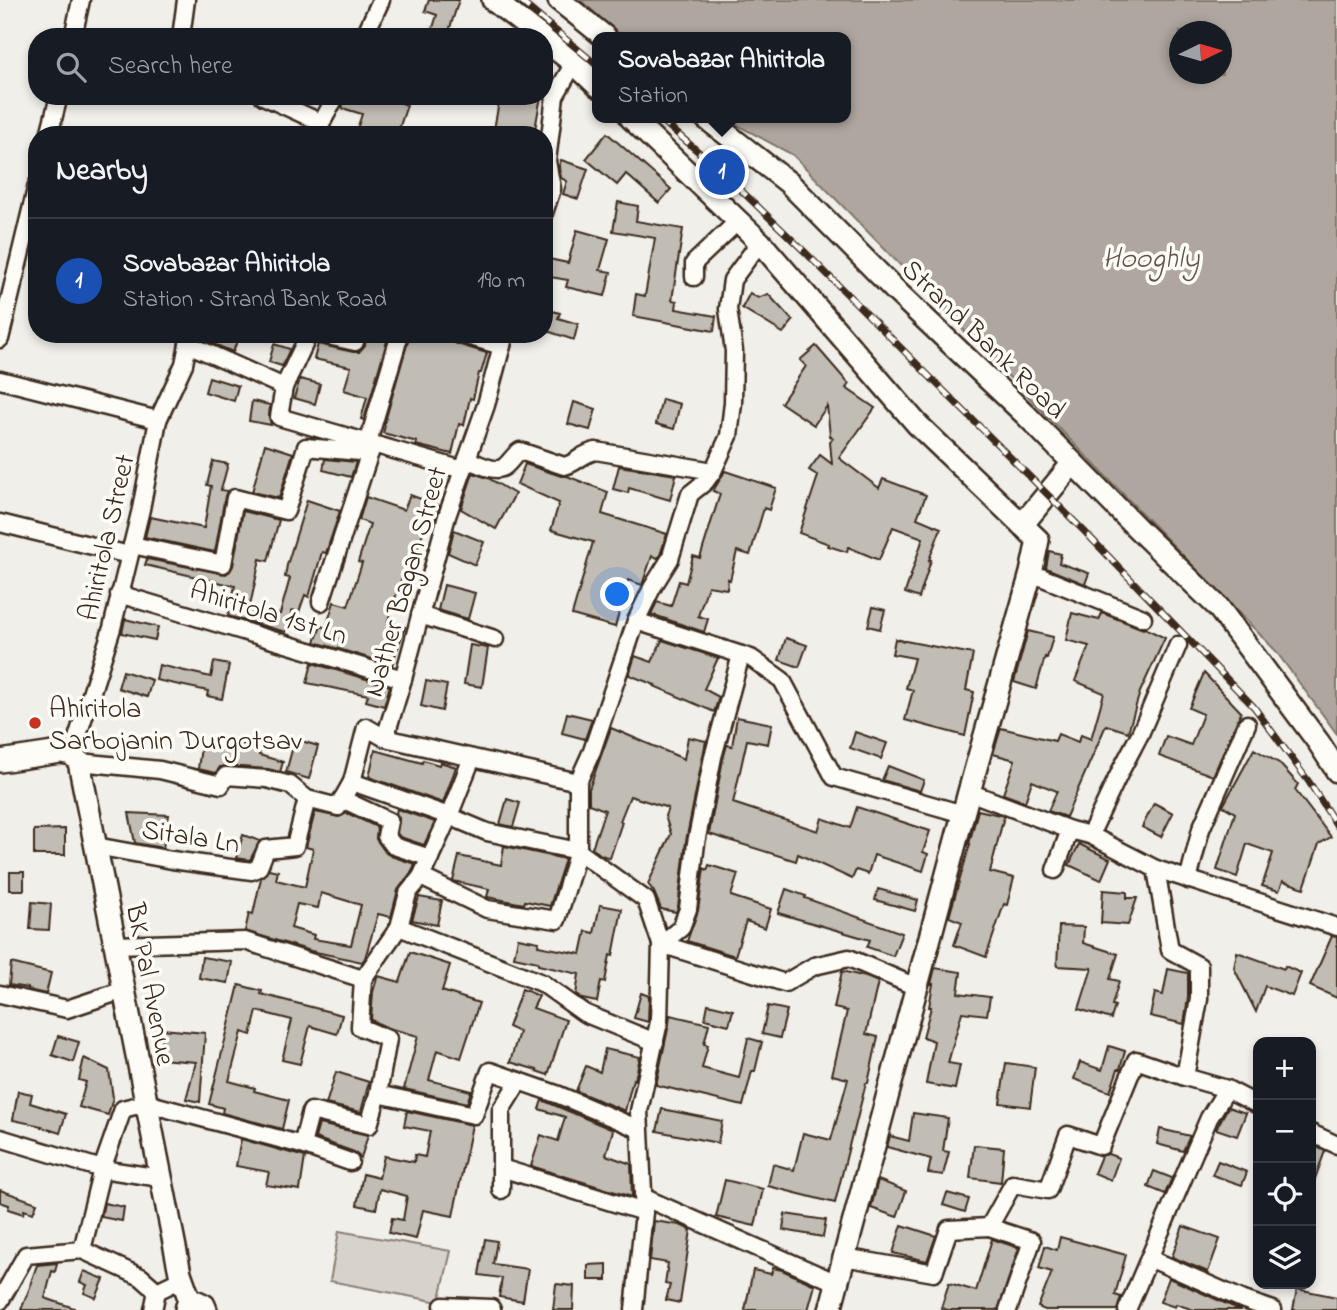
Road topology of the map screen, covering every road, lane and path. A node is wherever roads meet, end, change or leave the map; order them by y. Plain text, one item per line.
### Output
1 (81, 0) edge
2 (186, 0) edge
3 (381, 0) edge
4 (493, 0) edge
5 (559, 0) edge
6 (75, 28) edge
7 (182, 28) edge
8 (368, 28) edge
9 (529, 28) edge
10 (599, 32) edge
11 (553, 47) edge
12 (574, 63) junction
13 (592, 80) edge
14 (57, 105) edge
15 (278, 105) edge
16 (331, 105) edge
17 (636, 123) edge
18 (712, 123) edge
19 (51, 126) edge
20 (313, 126) edge
21 (320, 126) edge
22 (551, 126) edge
23 (28, 214) edge
24 (738, 221) junction
25 (760, 242) junction
26 (694, 277) dead end
27 (6, 286) edge
28 (0, 339) edge
29 (190, 343) edge
30 (199, 343) edge
31 (305, 343) edge
32 (398, 343) edge
33 (502, 343) edge
34 (0, 380) edge
35 (284, 387) junction
36 (158, 420) junction
37 (370, 446) junction
38 (1073, 463) junction
39 (465, 465) junction
40 (713, 471) junction
41 (0, 523) edge
42 (1022, 525) junction
43 (130, 550) junction
44 (1031, 573) junction
45 (119, 594) junction
46 (321, 602) dead end
47 (420, 614) junction
48 (1143, 618) dead end
49 (636, 621) junction
50 (495, 639) dead end
51 (1178, 645) dead end
52 (741, 655) junction
53 (403, 679) junction
54 (1247, 724) dead end
55 (385, 738) junction
56 (75, 758) junction
57 (472, 758) junction
58 (0, 761) edge
59 (1337, 771) edge
60 (352, 782) junction
61 (578, 782) junction
62 (969, 792) junction
63 (307, 799) junction
64 (340, 803) junction
65 (963, 814) junction
66 (449, 816) junction
67 (1070, 831) junction
68 (1090, 835) junction
69 (101, 847) dead end
70 (578, 851) junction
71 (430, 858) junction
72 (1156, 869) junction
73 (1055, 870) dead end
74 (421, 877) junction
75 (1188, 880) junction
76 (399, 927) junction
77 (1337, 927) edge
78 (661, 944) junction
79 (115, 945) junction
80 (363, 979) junction
81 (916, 987) junction
82 (124, 990) junction
83 (0, 994) edge
84 (655, 1042) junction
85 (1185, 1077) junction
86 (519, 1081) junction
87 (1227, 1089) junction
88 (378, 1094) junction
89 (1253, 1102) edge
90 (146, 1103) junction
91 (639, 1129) junction
92 (1316, 1135) edge
93 (0, 1138) edge
94 (302, 1144) junction
95 (1337, 1145) edge
96 (350, 1162) dead end
97 (501, 1167) junction
98 (102, 1169) junction
99 (161, 1178) junction
100 (501, 1190) dead end
101 (643, 1205) junction
102 (989, 1227) junction
103 (82, 1250) junction
104 (844, 1258) junction
105 (1149, 1258) junction
106 (837, 1283) junction
107 (157, 1291) junction
108 (191, 1299) edge
109 (0, 1301) edge
110 (443, 1306) dead end
111 (153, 1310) edge
112 (492, 1310) edge
113 (635, 1310) edge
114 (830, 1310) edge
115 (1008, 1310) edge
116 (1127, 1310) edge
117 (1273, 1310) edge

1 - 6 street
2 - 7 street
3 - 8 street
4 - 9 main road
5 - 10 main road
11 - 12 main road
12 - 13 main road
12 - 22 street
14 - 19 street
15 - 20 street
16 - 21 street
17 - 24 main road
18 - 38 main road, Strand Bank Road
23 - 27 street
24 - 25 main road
24 - 26 street
25 - 40 street
25 - 42 main road
27 - 28 street
29 - 36 street, Ahiritola Street
30 - 35 street
31 - 35 street
32 - 37 street
33 - 39 street, Nather Bagan Street
34 - 36 street
35 - 37 street
36 - 43 street, Ahiritola Street
37 - 39 street
37 - 43 street
37 - 46 street
38 - 42 main road
38 - 59 main road, Strand Bank Road
39 - 40 street
39 - 47 street, Nather Bagan Street
40 - 49 street
41 - 43 street
42 - 44 main road
43 - 45 street, Ahiritola Street
44 - 48 street
44 - 62 main road
45 - 53 street, Ahiritola 1st Ln
45 - 56 street, Ahiritola Street
47 - 50 street
47 - 53 street, Nather Bagan Street
49 - 52 street
49 - 61 street
51 - 68 street
52 - 65 street
52 - 78 street
53 - 55 street, Nather Bagan Street
54 - 75 street
55 - 57 street
55 - 60 street, Nather Bagan Street
56 - 58 main road
56 - 63 street
56 - 79 main road, BK Pal Avenue
57 - 61 street
57 - 66 street
60 - 64 street, Nather Bagan Street
60 - 66 street
61 - 70 street
62 - 65 main road
62 - 67 street
63 - 64 street
63 - 69 street, Sitala Ln
64 - 71 street
65 - 81 main road
66 - 70 street
66 - 71 street
67 - 68 street
67 - 73 street
68 - 72 street
70 - 74 street
70 - 78 street
71 - 74 street
72 - 75 street
72 - 85 street
74 - 76 street
75 - 77 street
76 - 80 street
76 - 84 street
78 - 81 street
78 - 84 street
79 - 80 street
79 - 82 main road, BK Pal Avenue
80 - 88 street
81 - 104 main road
82 - 83 street
82 - 90 main road, BK Pal Avenue
84 - 91 street
85 - 87 street
85 - 102 street
86 - 88 street
86 - 91 street
86 - 97 street
87 - 89 street
87 - 105 street
88 - 94 street
90 - 94 street
90 - 98 street
90 - 99 main road, BK Pal Avenue
91 - 101 street
92 - 95 street
93 - 98 street
94 - 96 street
97 - 100 street
97 - 101 street
98 - 99 street
98 - 103 street
99 - 108 main road, BK Pal Avenue
101 - 106 street
101 - 113 street
102 - 104 street
102 - 115 street
103 - 107 street
103 - 109 street
104 - 106 main road
105 - 116 street
105 - 117 street
106 - 114 main road
107 - 108 street
107 - 111 street
110 - 112 street

